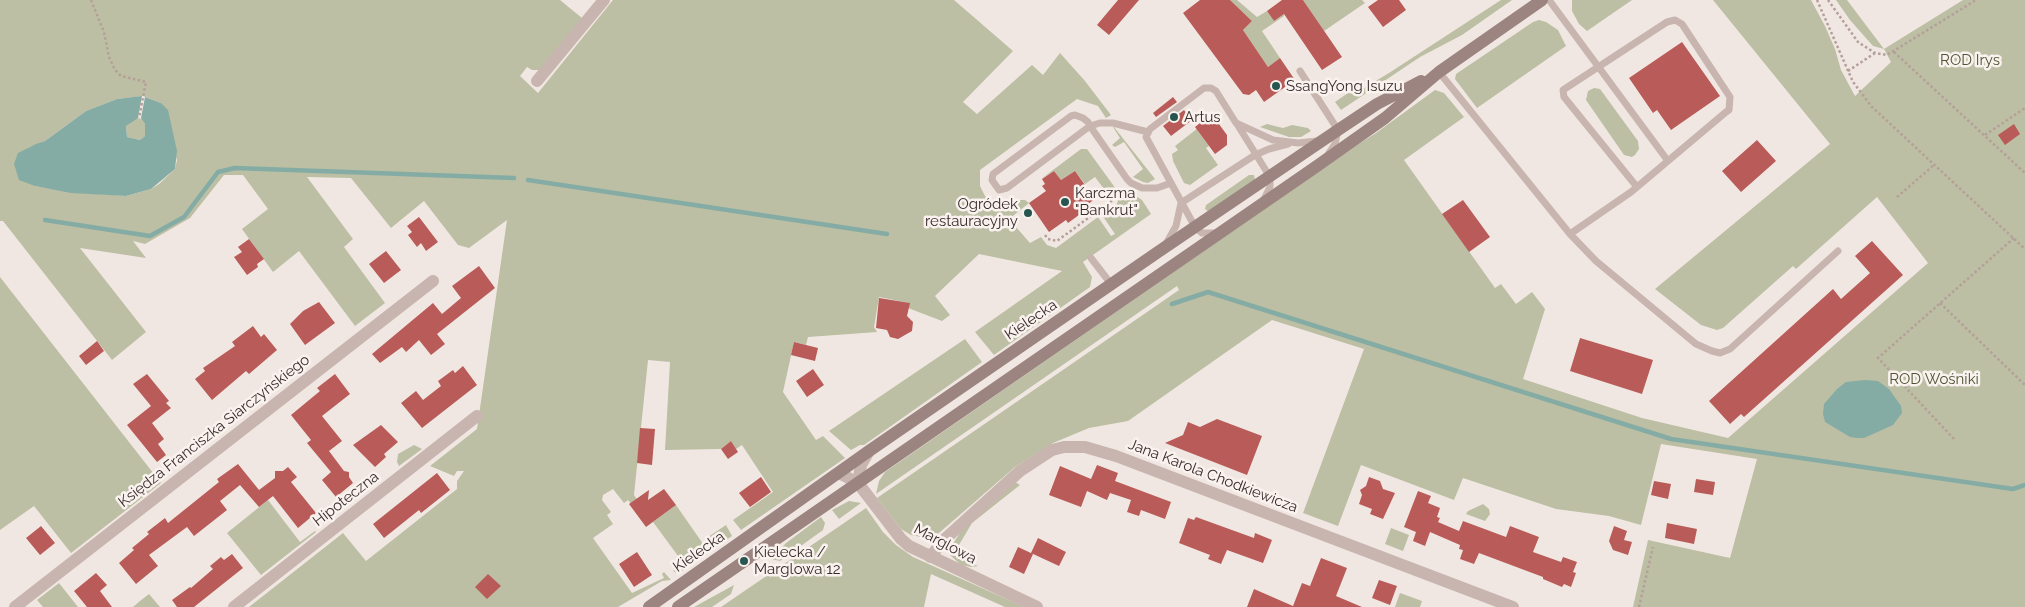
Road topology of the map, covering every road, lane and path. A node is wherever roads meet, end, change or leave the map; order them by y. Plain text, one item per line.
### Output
1 (91, 0) edge
2 (604, 0) edge
3 (1542, 0) edge
4 (1549, 0) edge
5 (1818, 0) edge
6 (1828, 0) edge
7 (1976, 0) edge
8 (1894, 52) junction
9 (1875, 53) junction
10 (1598, 66) junction
11 (1300, 71) dead end
12 (1848, 71) junction
13 (1439, 72) junction
14 (537, 81) dead end
15 (2025, 108) edge
16 (139, 118) dead end
17 (1236, 123) junction
18 (1090, 126) junction
19 (1338, 130) junction
20 (1148, 132) junction
21 (1984, 135) junction
22 (1325, 139) junction
23 (1298, 143) junction
24 (1255, 155) junction
25 (1668, 161) junction
26 (1934, 165) junction
27 (1317, 166) junction
28 (2025, 173) edge
29 (1270, 177) junction
30 (1131, 183) junction
31 (1171, 183) junction
32 (1637, 187) junction
33 (1898, 197) dead end
34 (1181, 203) junction
35 (1255, 209) junction
36 (1196, 228) junction
37 (1224, 230) junction
38 (1570, 234) junction
39 (1045, 235) dead end
40 (2014, 238) junction
41 (2025, 249) edge
42 (1838, 251) dead end
43 (1158, 252) junction
44 (1091, 258) dead end
45 (433, 281) dead end
46 (1111, 284) junction
47 (1940, 303) junction
48 (2025, 385) edge
49 (477, 416) dead end
50 (1954, 439) dead end
51 (869, 451) junction
52 (838, 473) junction
53 (858, 483) junction
54 (1653, 547) dead end
55 (930, 558) junction
56 (15, 607) edge
57 (234, 607) edge
58 (649, 607) edge
59 (678, 607) edge
60 (1037, 607) edge
61 (1513, 607) edge
62 (1638, 607) edge

1 - 16 path
2 - 14 street
3 - 13 main road, Kielecka
4 - 10 lane
5 - 12 path
6 - 9 path
7 - 8 path
8 - 9 path
8 - 21 path
9 - 12 path
10 - 25 lane
10 - 25 lane
10 - 32 lane
11 - 19 lane
12 - 26 path
13 - 19 main road, Kielecka
13 - 27 main road, Kielecka
13 - 38 lane
15 - 21 path
17 - 20 lane
17 - 23 lane
17 - 24 lane
18 - 18 lane
18 - 20 lane
18 - 30 lane
19 - 22 main road, Kielecka
19 - 27 lane
20 - 31 lane
21 - 28 path
22 - 23 lane
22 - 29 main road, Kielecka
23 - 24 lane
24 - 29 lane
24 - 34 lane
25 - 32 lane
26 - 33 path
26 - 40 path
27 - 35 main road, Kielecka
29 - 35 lane
29 - 36 main road, Kielecka
30 - 31 lane
30 - 39 path
31 - 34 lane
32 - 38 lane
34 - 36 lane
34 - 43 lane
35 - 37 main road, Kielecka
36 - 37 lane
36 - 43 main road, Kielecka
37 - 53 main road, Kielecka
38 - 42 lane
40 - 41 path
40 - 47 path
43 - 46 main road, Kielecka
44 - 46 lane
45 - 56 street, Księdza Franciszka Siarczyńskiego
46 - 51 main road, Kielecka
47 - 48 path
47 - 50 path
49 - 57 street, Hipoteczna
51 - 52 main road, Kielecka
51 - 53 street
52 - 53 street, Marglowa
52 - 58 main road, Kielecka
53 - 55 street, Marglowa
53 - 59 main road, Kielecka
54 - 62 path
55 - 60 street, Marglowa
55 - 61 street, Jana Karola Chodkiewicza

